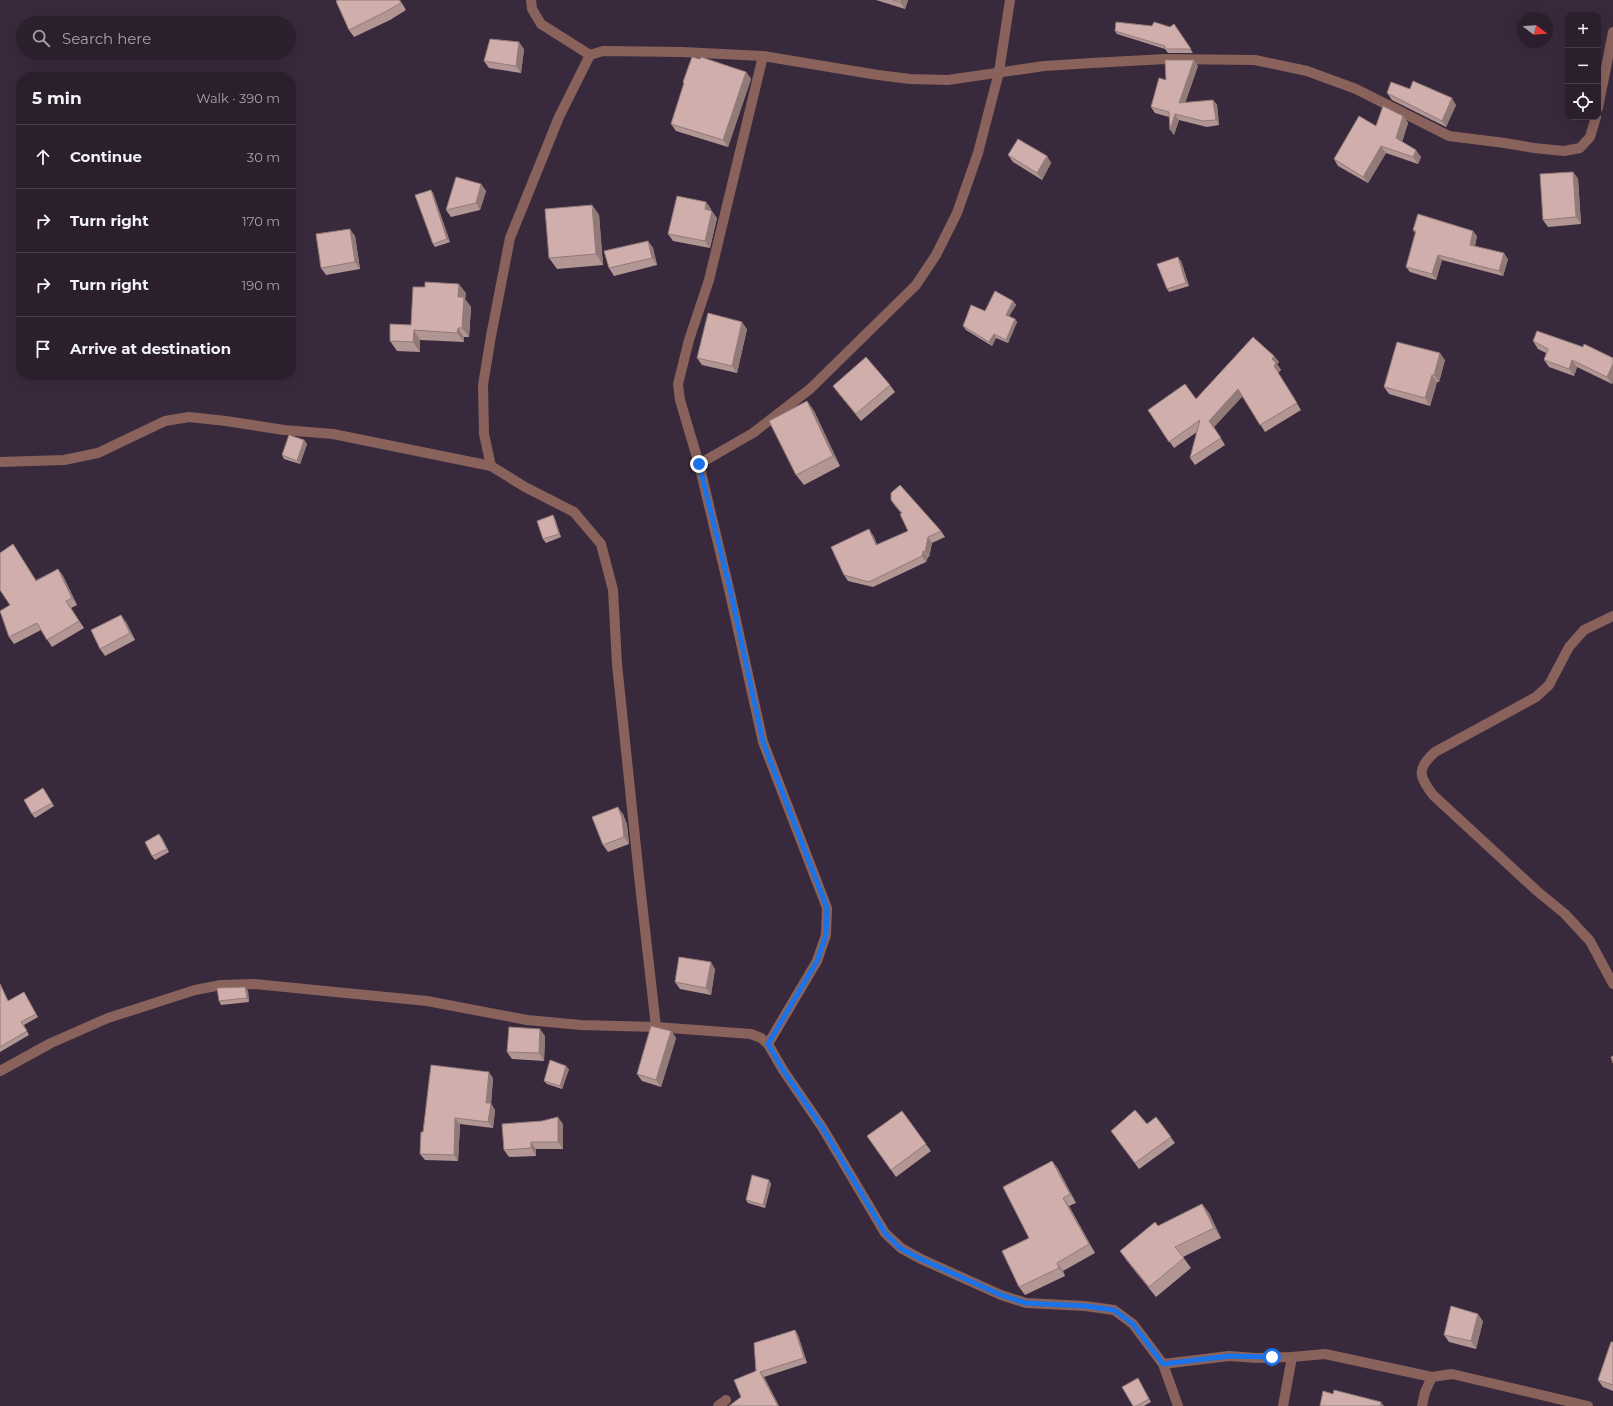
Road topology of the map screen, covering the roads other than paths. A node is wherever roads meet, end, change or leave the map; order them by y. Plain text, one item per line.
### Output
1 (531, 0) edge
2 (1010, 0) edge
3 (1613, 32) edge
4 (590, 55) junction
5 (764, 56) junction
6 (999, 72) junction
7 (1601, 93) edge
8 (1595, 120) edge
9 (0, 462) edge
10 (699, 464) junction
11 (491, 466) junction
12 (1613, 616) edge
13 (1613, 984) edge
14 (656, 1027) junction
15 (768, 1044) junction
16 (0, 1071) edge
17 (1292, 1357) junction
18 (1163, 1364) junction
19 (1432, 1377) junction
20 (1178, 1406) edge
21 (1284, 1406) edge
22 (1422, 1406) edge
23 (1588, 1406) edge

1 - 4 street
2 - 6 street
3 - 7 street
4 - 5 street
4 - 11 street
5 - 6 street
5 - 10 street
6 - 8 street
6 - 10 street
9 - 11 street
10 - 15 street
11 - 14 street
12 - 13 street
14 - 15 street
14 - 16 street
15 - 18 street
17 - 18 street
17 - 19 street
17 - 21 street
18 - 20 street
19 - 22 street
19 - 23 street

